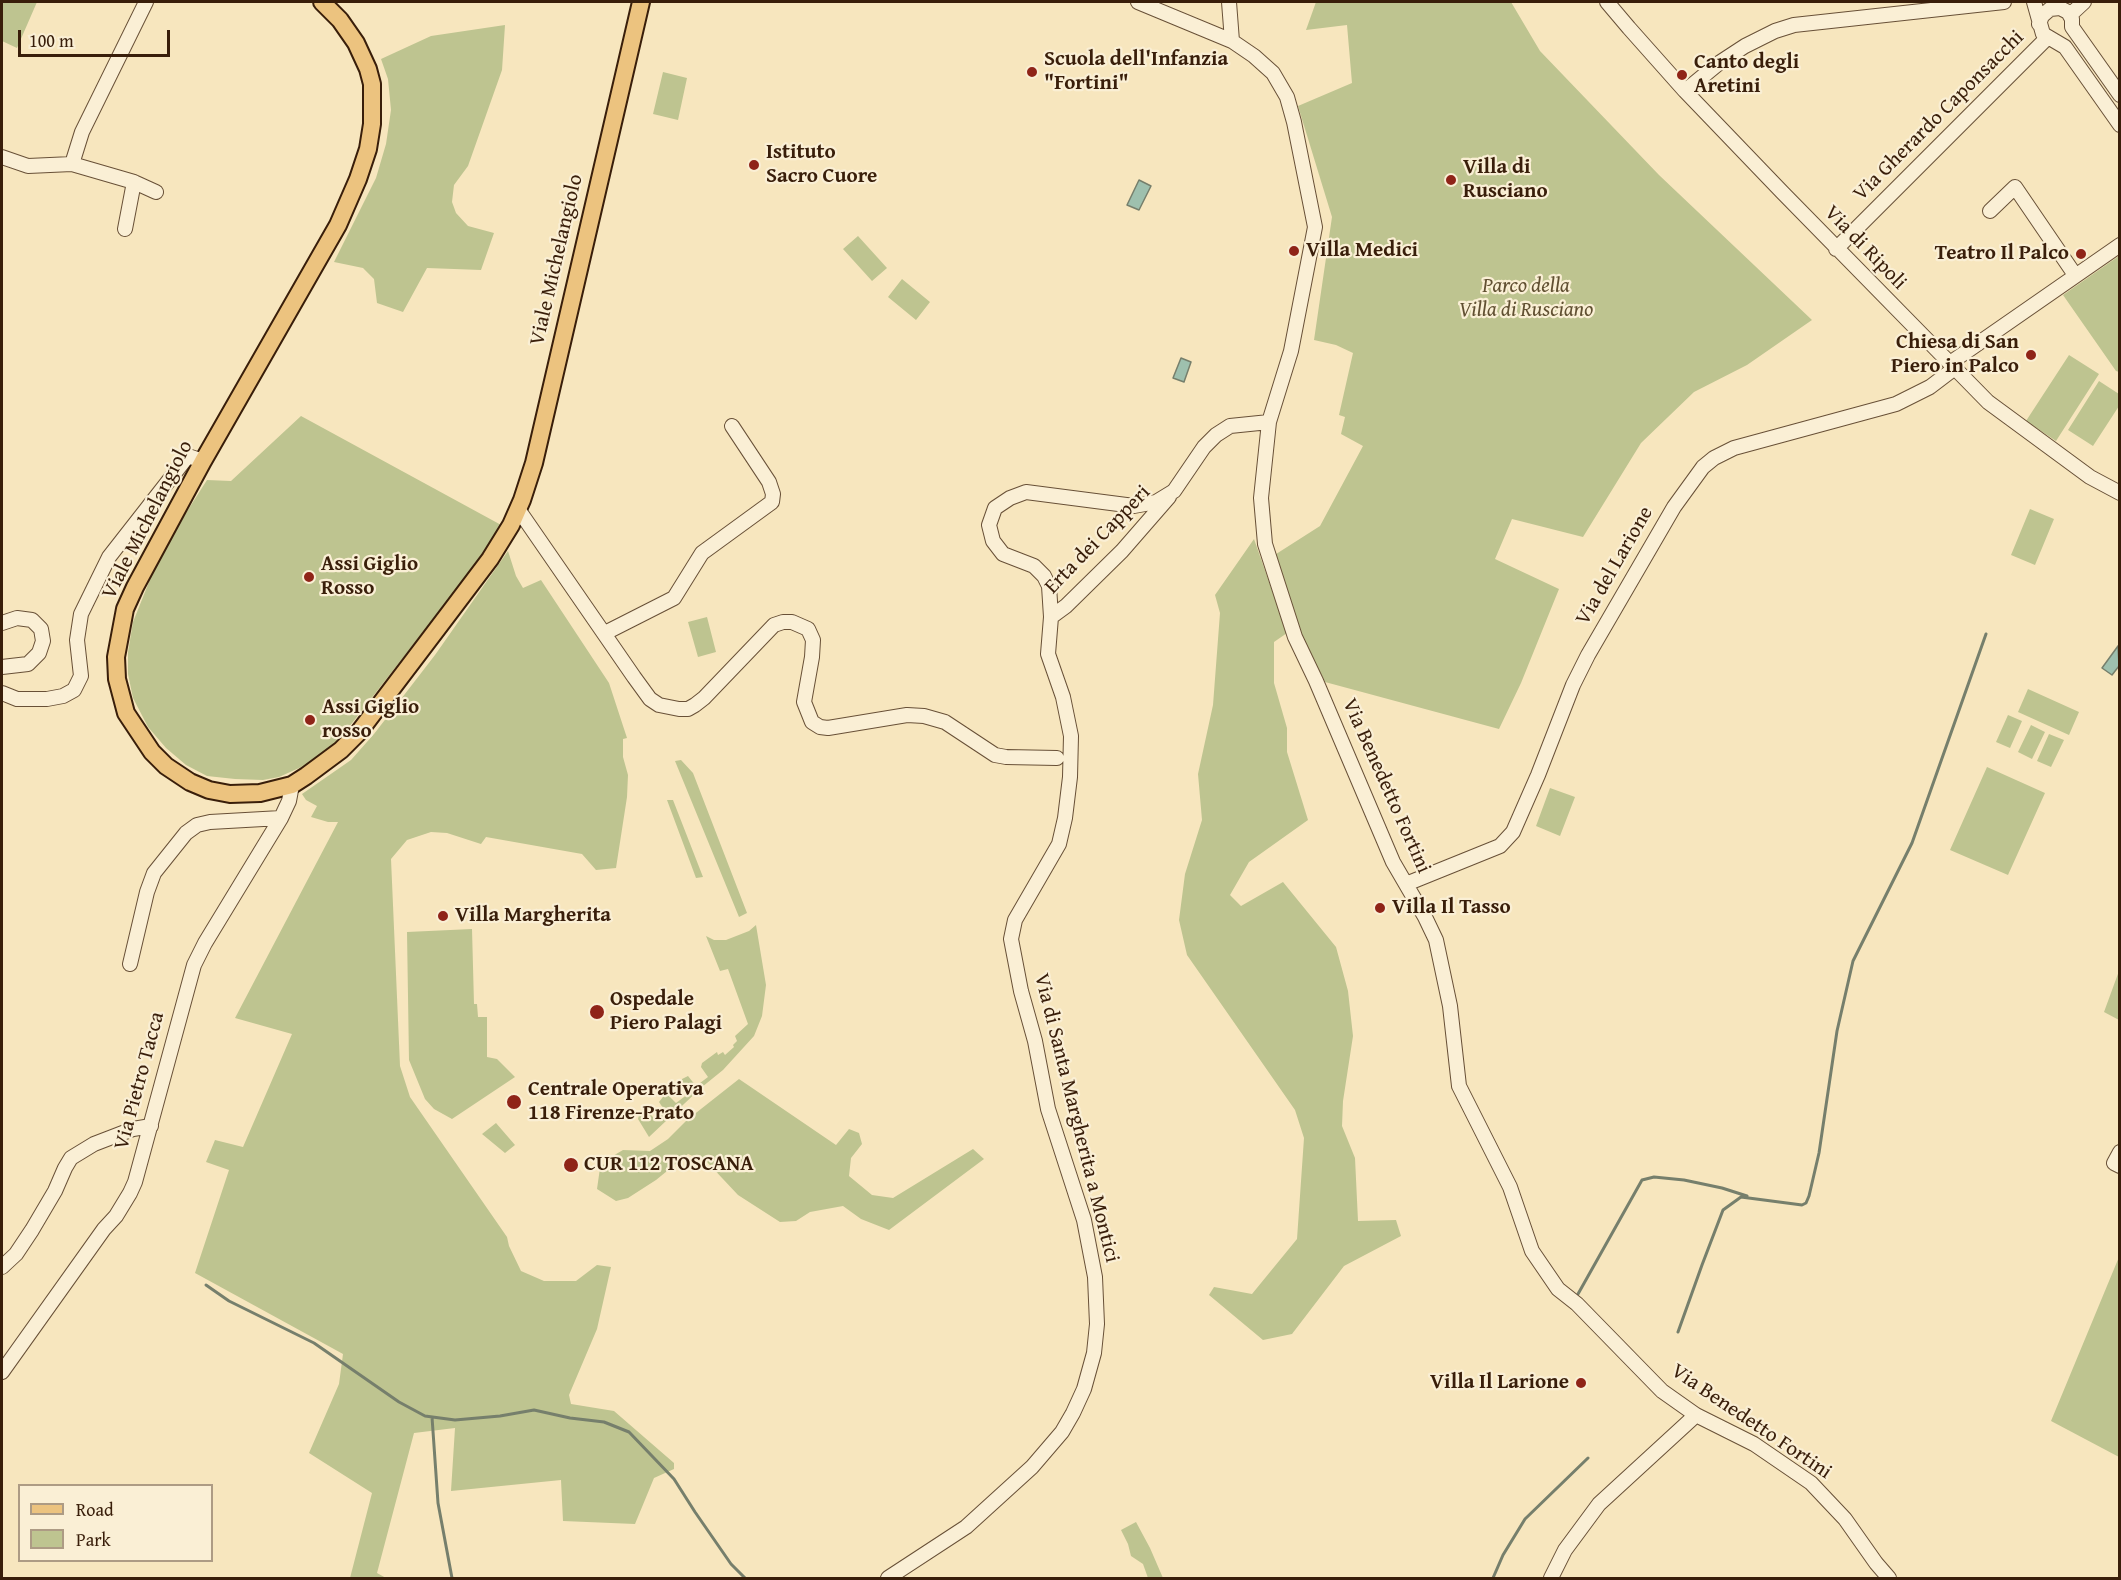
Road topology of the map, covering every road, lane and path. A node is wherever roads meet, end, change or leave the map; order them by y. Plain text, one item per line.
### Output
1 (146, 2) edge
2 (322, 2) edge
3 (641, 2) edge
4 (1138, 2) edge
5 (1229, 2) edge
6 (1607, 2) edge
7 (2004, 2) edge
8 (2034, 2) edge
9 (2084, 2) edge
10 (2071, 21) junction
11 (2039, 24) junction
12 (2051, 39) junction
13 (1232, 41) junction
14 (1685, 91) junction
15 (2120, 95) edge
16 (2120, 125) edge
17 (2, 157) edge
18 (72, 164) junction
19 (134, 182) junction
20 (156, 192) dead end
21 (1990, 211) dead end
22 (125, 229) dead end
23 (2120, 245) edge
24 (1836, 249) junction
25 (2075, 276) junction
26 (1952, 366) junction
27 (1269, 422) junction
28 (732, 426) dead end
29 (203, 462) junction
30 (1174, 491) junction
31 (2120, 494) edge
32 (518, 509) junction
33 (1051, 617) junction
34 (2, 623) edge
35 (605, 633) junction
36 (2, 667) edge
37 (2, 693) edge
38 (1057, 758) dead end
39 (292, 785) junction
40 (281, 818) junction
41 (1406, 884) junction
42 (130, 964) dead end
43 (151, 1126) junction
44 (2, 1267) edge
45 (2, 1372) edge
46 (1695, 1415) junction
47 (888, 1578) edge
48 (1551, 1578) edge
49 (1889, 1578) edge

1 - 18 street
2 - 29 main road, Viale Michelangiolo
3 - 32 main road, Viale Michelangiolo
4 - 13 street, Via Benedetto Fortini
5 - 13 street
6 - 14 street, Via di Ripoli
7 - 14 street
8 - 11 street
9 - 10 street
10 - 11 street
10 - 12 street
10 - 15 street
11 - 12 street
12 - 16 street
12 - 24 street, Via Gherardo Caponsacchi
13 - 27 street, Via Benedetto Fortini
14 - 24 street, Via di Ripoli
17 - 18 street
18 - 19 street
19 - 20 street
19 - 22 street
21 - 25 street
23 - 25 street, Via del Larione
24 - 26 street, Via di Ripoli
25 - 26 street, Via del Larione
26 - 31 street, Via di Ripoli
26 - 41 street, Via del Larione
27 - 30 street
27 - 41 street, Via Benedetto Fortini
28 - 35 street
29 - 37 street
29 - 39 main road, Viale Michelangiolo
30 - 33 street, Erta dei Capperi
30 - 33 street, Via di Santa Margherita a Montici
32 - 35 street
32 - 39 main road, Viale Michelangiolo
33 - 47 street, Via di Santa Margherita a Montici
34 - 36 street
35 - 38 street
39 - 40 street, Via Pietro Tacca
40 - 42 street
40 - 43 street, Via Pietro Tacca
41 - 46 street, Via Benedetto Fortini
43 - 44 street
43 - 45 street, Via Pietro Tacca
46 - 48 street
46 - 49 street, Via Benedetto Fortini

